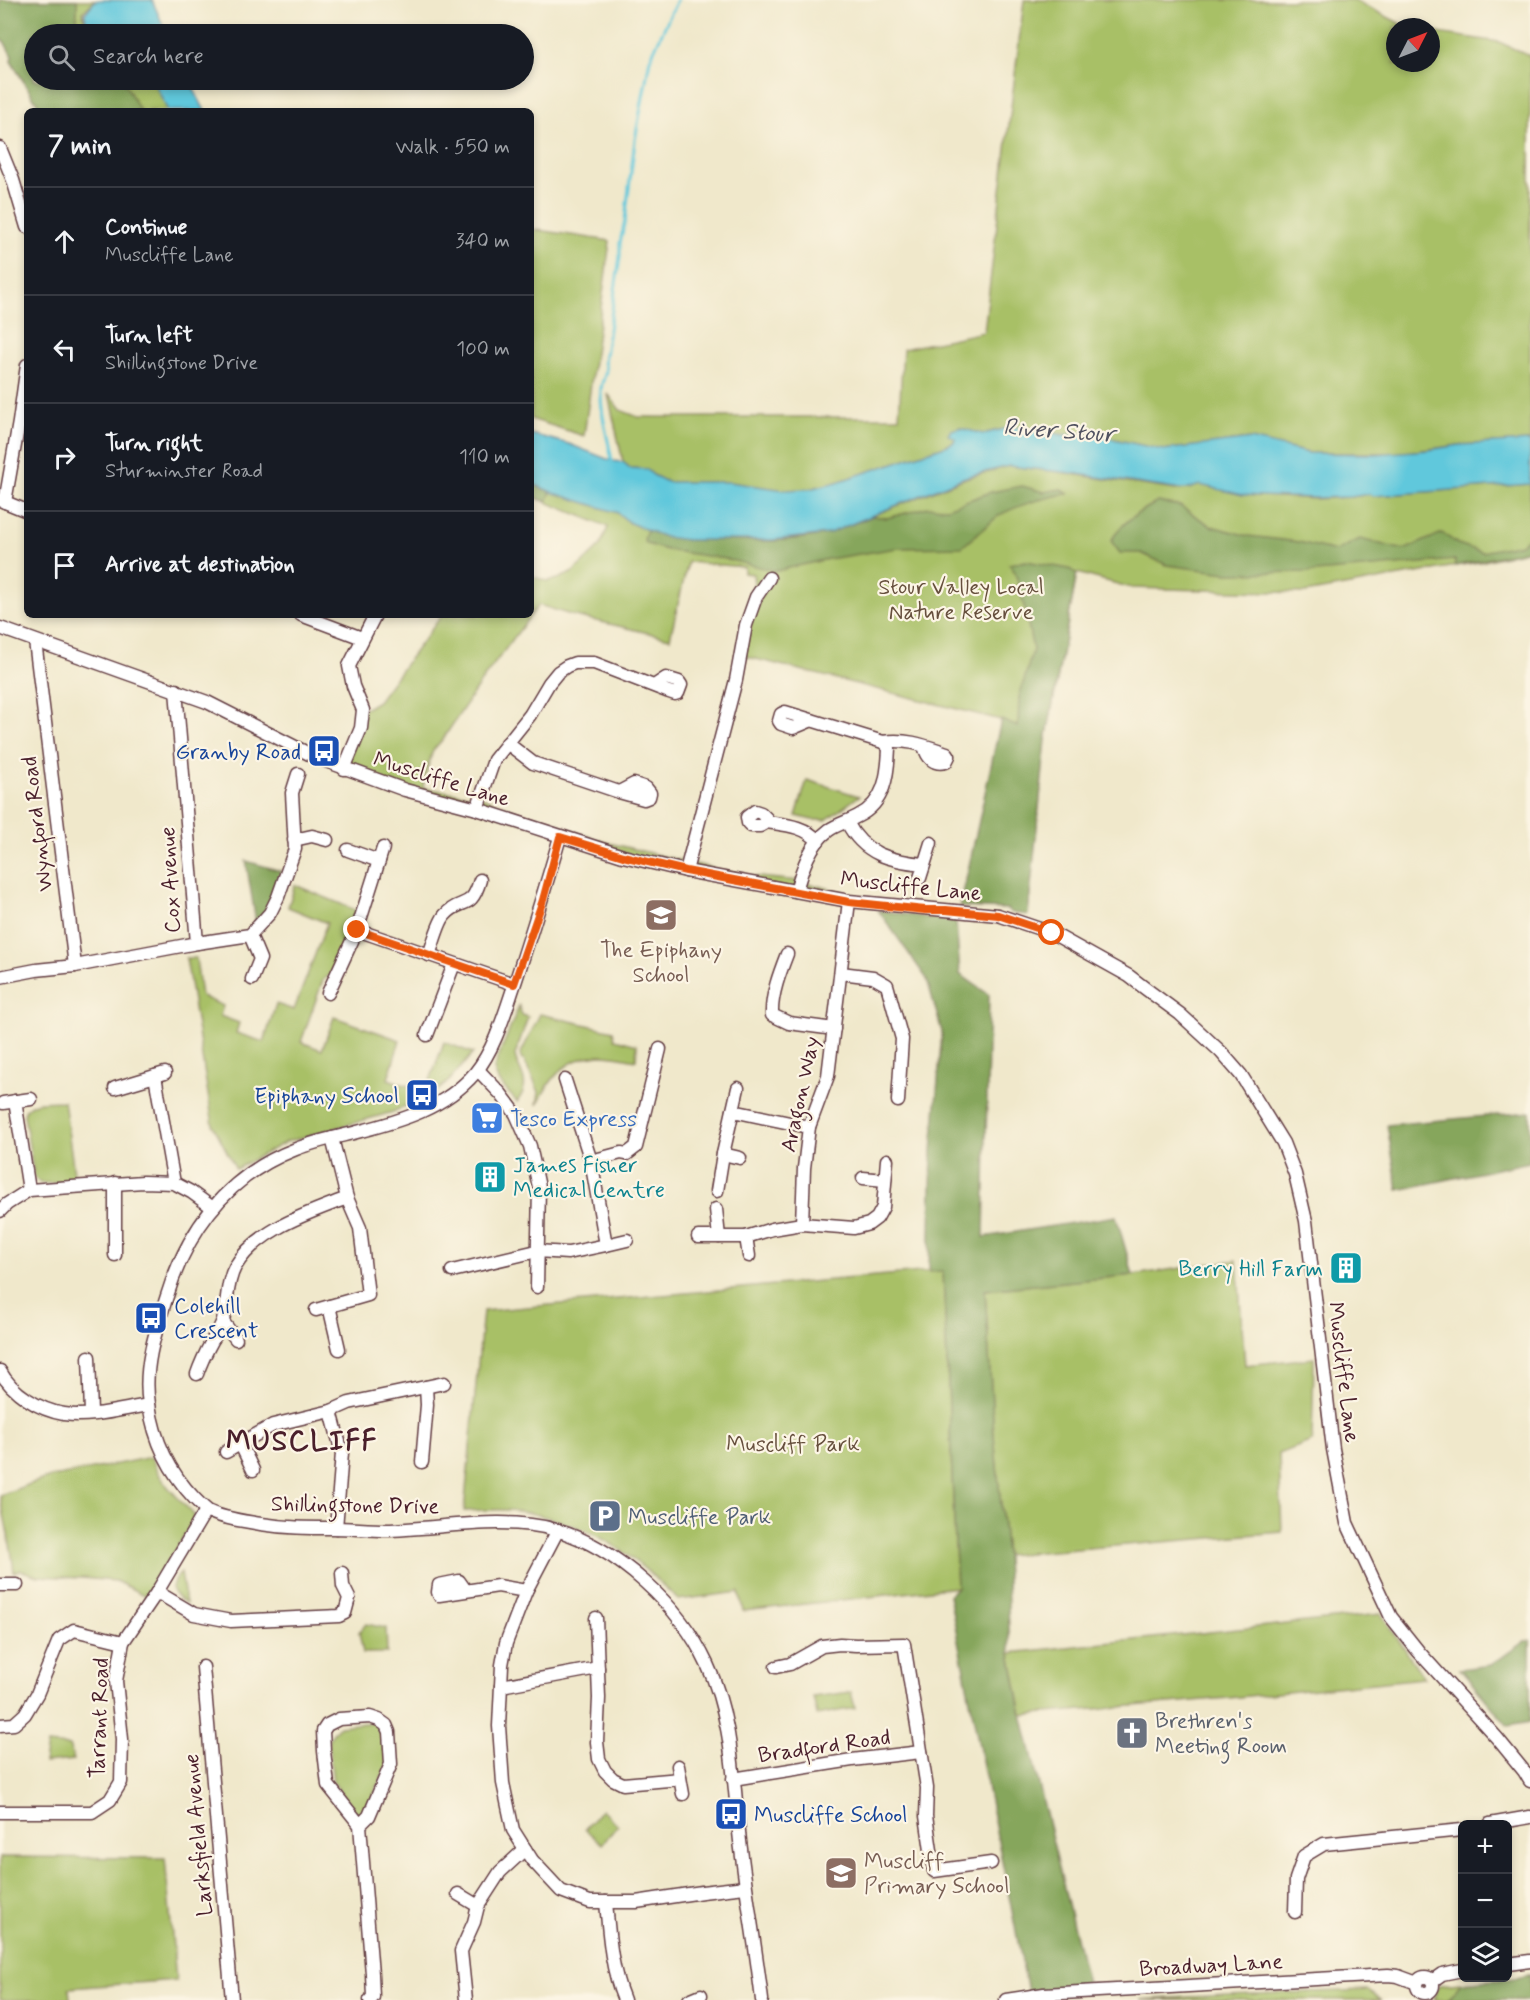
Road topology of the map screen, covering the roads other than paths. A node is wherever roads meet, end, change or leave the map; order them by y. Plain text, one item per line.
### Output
1 (0, 148) edge
2 (24, 217) edge
3 (24, 389) edge
4 (2, 501) edge
5 (24, 510) edge
6 (769, 578) dead end
7 (309, 618) edge
8 (373, 618) edge
9 (0, 628) edge
10 (362, 638) junction
11 (35, 642) junction
12 (654, 686) dead end
13 (176, 690) junction
14 (812, 720) dead end
15 (884, 742) junction
16 (507, 743) junction
17 (924, 746) dead end
18 (344, 769) junction
19 (298, 774) dead end
20 (619, 792) dead end
21 (477, 809) junction
22 (767, 822) dead end
23 (847, 822) junction
24 (560, 837) junction
25 (294, 840) junction
26 (327, 840) dead end
27 (818, 841) junction
28 (931, 843) dead end
29 (383, 848) dead end
30 (348, 850) dead end
31 (379, 861) junction
32 (924, 864) junction
33 (686, 871) junction
34 (920, 878) dead end
35 (480, 880) dead end
36 (796, 891) junction
37 (849, 902) junction
38 (357, 930) junction
39 (250, 935) junction
40 (197, 943) junction
41 (787, 954) dead end
42 (429, 955) junction
43 (454, 964) junction
44 (75, 966) junction
45 (841, 973) junction
46 (0, 977) edge
47 (252, 979) dead end
48 (514, 984) junction
49 (328, 993) dead end
50 (834, 1029) junction
51 (427, 1035) dead end
52 (660, 1049) dead end
53 (478, 1070) junction
54 (565, 1080) dead end
55 (115, 1088) dead end
56 (738, 1088) dead end
57 (31, 1099) dead end
58 (898, 1101) dead end
59 (733, 1111) junction
60 (809, 1127) junction
61 (332, 1138) junction
62 (723, 1154) junction
63 (740, 1158) dead end
64 (591, 1161) junction
65 (887, 1161) dead end
66 (863, 1178) dead end
67 (885, 1180) junction
68 (115, 1183) junction
69 (174, 1183) junction
70 (29, 1190) junction
71 (717, 1191) dead end
72 (347, 1198) junction
73 (213, 1208) junction
74 (716, 1209) dead end
75 (0, 1211) edge
76 (802, 1224) junction
77 (698, 1237) dead end
78 (719, 1237) junction
79 (746, 1237) junction
80 (627, 1240) dead end
81 (606, 1245) junction
82 (537, 1251) junction
83 (115, 1255) dead end
84 (749, 1256) dead end
85 (452, 1272) dead end
86 (537, 1287) dead end
87 (329, 1306) junction
88 (316, 1310) dead end
89 (223, 1323) junction
90 (236, 1339) dead end
91 (339, 1349) dead end
92 (89, 1357) dead end
93 (197, 1374) dead end
94 (2, 1379) edge
95 (444, 1383) dead end
96 (426, 1387) junction
97 (149, 1405) junction
98 (331, 1411) junction
99 (91, 1413) junction
100 (240, 1443) junction
101 (226, 1452) dead end
102 (422, 1462) dead end
103 (253, 1470) dead end
104 (206, 1510) junction
105 (336, 1527) junction
106 (558, 1530) junction
107 (342, 1573) dead end
108 (0, 1585) edge
109 (17, 1585) dead end
110 (466, 1591) dead end
111 (526, 1591) junction
112 (157, 1592) junction
113 (596, 1618) dead end
114 (123, 1642) junction
115 (203, 1667) dead end
116 (776, 1667) dead end
117 (598, 1668) junction
118 (501, 1686) junction
119 (0, 1725) edge
120 (921, 1752) junction
121 (733, 1779) junction
122 (1530, 1781) edge
123 (683, 1794) dead end
124 (0, 1812) edge
125 (1530, 1817) edge
126 (1512, 1820) edge
127 (360, 1825) junction
128 (1458, 1830) edge
129 (525, 1849) junction
130 (991, 1863) dead end
131 (745, 1887) junction
132 (458, 1894) dead end
133 (606, 1902) junction
134 (478, 1906) junction
135 (1295, 1912) dead end
136 (1530, 1961) edge
137 (1512, 1963) edge
138 (1458, 1971) edge
139 (1425, 1989) edge
140 (701, 1995) dead end
141 (232, 2000) edge
142 (370, 2000) edge
143 (466, 2000) edge
144 (624, 2000) edge
145 (689, 2000) edge
146 (762, 2000) edge
147 (1006, 2000) edge

1 - 2 street
3 - 4 street
4 - 5 street
6 - 33 street
7 - 10 street
8 - 10 street
9 - 11 street, Muscliffe Lane
10 - 18 street
11 - 13 street, Muscliffe Lane
11 - 44 street, Wynford Road
12 - 16 street
13 - 18 street, Muscliffe Lane
13 - 40 street, Cox Avenue
14 - 15 street
15 - 17 street
15 - 23 street
16 - 20 street
16 - 21 street
18 - 21 street, Muscliffe Lane
19 - 25 street
21 - 24 street, Muscliffe Lane
22 - 27 street
23 - 27 street
23 - 32 street
24 - 33 street, Muscliffe Lane
24 - 48 street, Shillingstone Drive
25 - 26 street
25 - 39 street
27 - 36 street
28 - 32 street
29 - 31 street
30 - 31 street
31 - 38 street
32 - 34 street
33 - 36 street, Muscliffe Lane
35 - 42 street
36 - 37 street, Muscliffe Lane
37 - 45 street, Aragon Way
37 - 122 street, Muscliffe Lane
38 - 42 street
38 - 49 street
39 - 40 street
39 - 47 street
40 - 44 street, Cox Avenue
41 - 50 street
42 - 43 street
43 - 48 street
43 - 51 street
44 - 46 street, Cox Avenue
45 - 50 street, Aragon Way
45 - 58 street
48 - 53 street, Shillingstone Drive
50 - 60 street, Aragon Way
52 - 64 street
53 - 61 street, Shillingstone Drive
53 - 82 street
54 - 64 street
55 - 69 street
56 - 59 street
57 - 70 street
59 - 60 street
59 - 62 street
60 - 76 street, Aragon Way
61 - 72 street
61 - 73 street, Shillingstone Drive
62 - 63 street
62 - 71 street
64 - 81 street
65 - 67 street
66 - 67 street
67 - 76 street
68 - 69 street
68 - 70 street
68 - 83 street
69 - 73 street
70 - 75 street
72 - 87 street
72 - 89 street
73 - 97 street, Shillingstone Drive
74 - 78 street
76 - 79 street
77 - 78 street
78 - 79 street
79 - 84 street
80 - 81 street
81 - 82 street
82 - 85 street
82 - 86 street
87 - 88 street
87 - 91 street
89 - 90 street
89 - 93 street
92 - 99 street
94 - 99 street
95 - 96 street
96 - 98 street
96 - 102 street
97 - 99 street
97 - 104 street, Shillingstone Drive
98 - 100 street
98 - 105 street
100 - 101 street
100 - 103 street
104 - 105 street, Shillingstone Drive
104 - 112 street, Tarrant Road
105 - 106 street, Shillingstone Drive
106 - 111 street
106 - 121 street, Shillingstone Drive
107 - 112 street
108 - 109 street
110 - 111 street
111 - 118 street
112 - 114 street, Tarrant Road
113 - 117 street
114 - 119 street
114 - 124 street, Tarrant Road
115 - 141 street, Larksfield Avenue
116 - 120 street, Bradford Road
117 - 118 street
117 - 123 street
118 - 129 street
120 - 121 street, Bradford Road
120 - 130 street, Bradford Road
121 - 131 street, Shillingstone Drive
125 - 126 street
127 - 127 street
127 - 142 street
128 - 135 street
129 - 133 street
129 - 134 street
131 - 133 street
131 - 146 street, Shillingstone Drive
132 - 134 street
133 - 144 street
134 - 143 street
136 - 137 street
138 - 139 street, Broadway Lane
139 - 147 street, Broadway Lane
140 - 145 street

